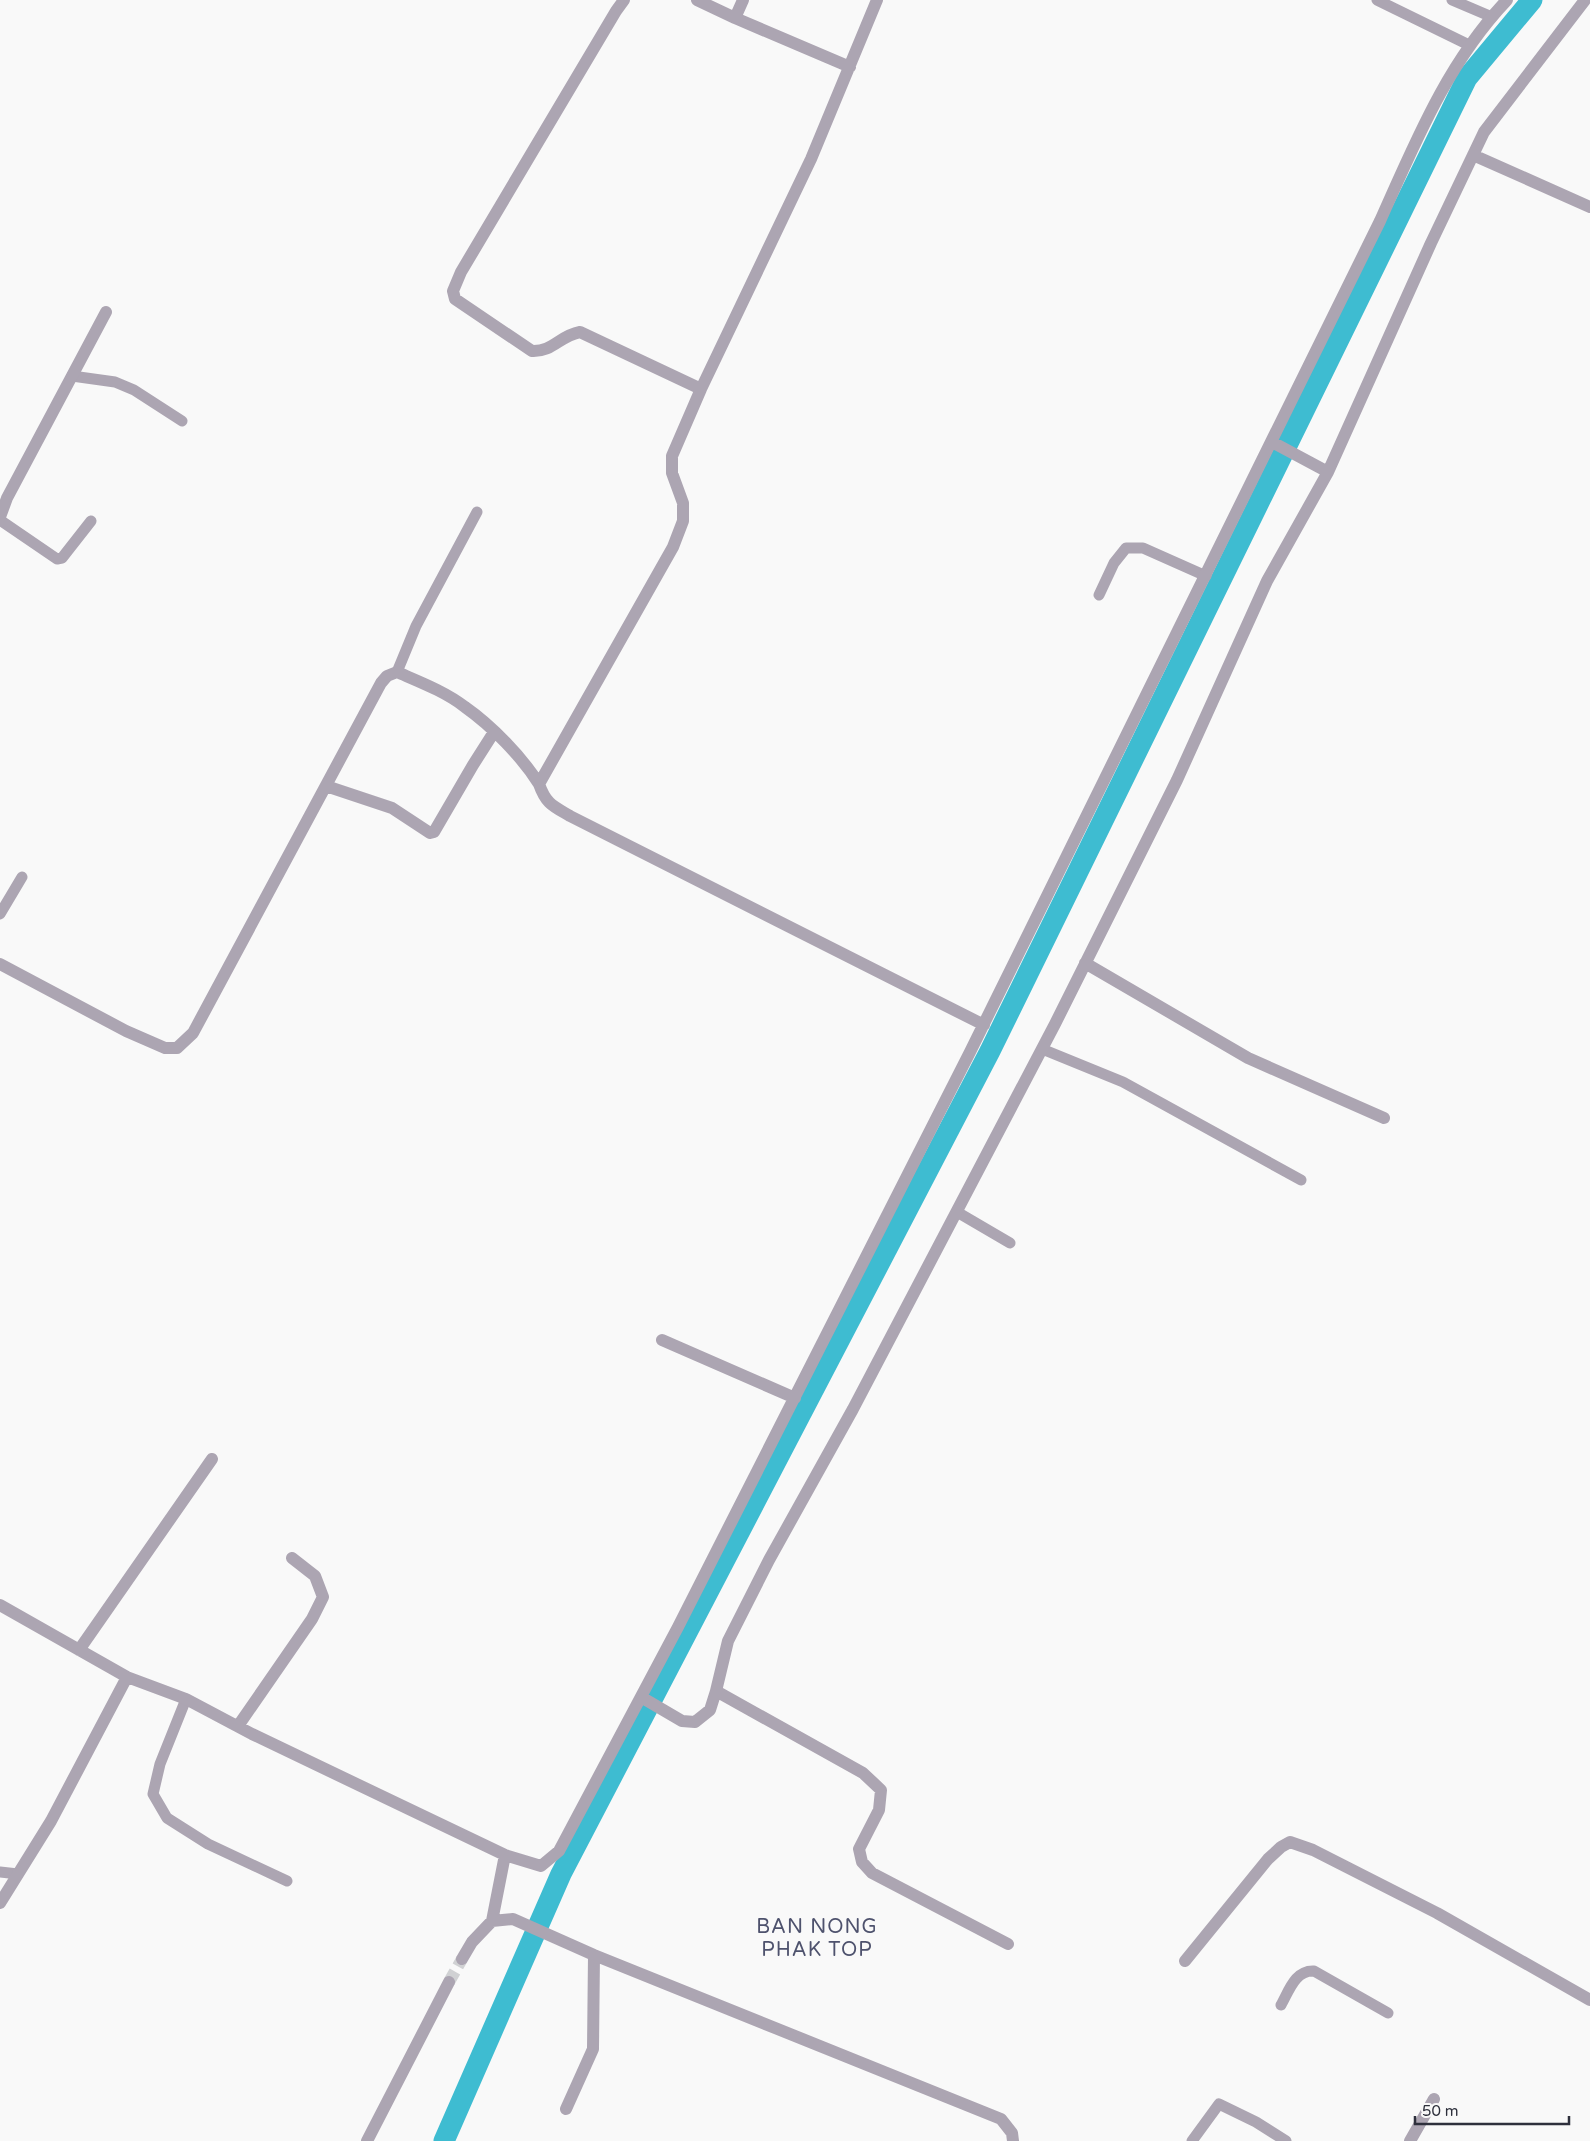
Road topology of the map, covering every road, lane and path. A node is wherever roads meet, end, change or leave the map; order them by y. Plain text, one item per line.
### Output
1 (624, 0) edge
2 (697, 0) edge
3 (743, 0) edge
4 (877, 0) edge
5 (1377, 0) edge
6 (1452, 0) edge
7 (1507, 0) edge
8 (1585, 0) edge
9 (1492, 17) junction
10 (735, 18) junction
11 (1469, 45) junction
12 (850, 67) junction
13 (1473, 155) junction
14 (1590, 207) edge
15 (106, 312) dead end
16 (72, 376) junction
17 (701, 389) junction
18 (182, 421) dead end
19 (1275, 444) junction
20 (1324, 470) junction
21 (4, 496) edge
22 (477, 512) dead end
23 (0, 519) edge
24 (91, 521) dead end
25 (1206, 576) junction
26 (1099, 595) dead end
27 (397, 672) junction
28 (494, 732) junction
29 (539, 784) junction
30 (326, 786) junction
31 (22, 876) dead end
32 (0, 914) edge
33 (0, 964) edge
34 (1085, 964) junction
35 (984, 1025) junction
36 (1042, 1049) junction
37 (1384, 1118) dead end
38 (1301, 1180) dead end
39 (956, 1212) junction
40 (1010, 1243) dead end
41 (662, 1340) dead end
42 (795, 1398) junction
43 (212, 1459) dead end
44 (292, 1558) dead end
45 (0, 1605) edge
46 (79, 1650) junction
47 (127, 1677) junction
48 (716, 1691) junction
49 (643, 1698) junction
50 (186, 1699) junction
51 (238, 1726) junction
52 (505, 1855) junction
53 (0, 1872) edge
54 (18, 1874) junction
55 (287, 1881) dead end
56 (0, 1903) edge
57 (492, 1921) junction
58 (1008, 1944) dead end
59 (594, 1955) junction
60 (462, 1959) tunnel mouth
61 (1185, 1961) dead end
62 (449, 1982) tunnel mouth
63 (1590, 2000) edge
64 (1281, 2005) dead end
65 (1388, 2013) dead end
66 (1434, 2099) dead end
67 (566, 2109) dead end
68 (367, 2141) edge
69 (1013, 2141) edge
70 (1192, 2141) edge
71 (1286, 2141) edge
72 (1410, 2141) edge

1 - 17 street
2 - 10 street
3 - 10 street
4 - 12 street
5 - 11 lane
6 - 9 lane
7 - 9 street
8 - 13 street
9 - 11 street
10 - 12 street
11 - 19 street
12 - 17 street
13 - 14 street
13 - 20 street
15 - 16 street
16 - 18 lane
16 - 21 street
17 - 29 street
19 - 20 street
19 - 25 street
20 - 34 street
21 - 23 street
22 - 27 lane
23 - 24 lane
25 - 26 lane
25 - 35 street
27 - 28 street
27 - 30 street
28 - 29 street
28 - 30 street
29 - 35 street
30 - 33 street
31 - 32 lane
34 - 36 street
34 - 37 street
35 - 42 street
36 - 38 lane
36 - 39 street
39 - 40 lane
39 - 48 street
41 - 42 street
42 - 49 street
43 - 46 street
44 - 51 street
45 - 46 street
46 - 47 street
47 - 50 street
47 - 54 street
48 - 49 street
48 - 58 street
49 - 52 street
50 - 51 street
50 - 55 lane
51 - 52 street
52 - 57 street
53 - 54 lane
54 - 56 street
57 - 59 street
57 - 60 street
59 - 67 street
59 - 69 street
61 - 63 street
62 - 68 street
64 - 65 lane
66 - 72 street
70 - 71 lane

